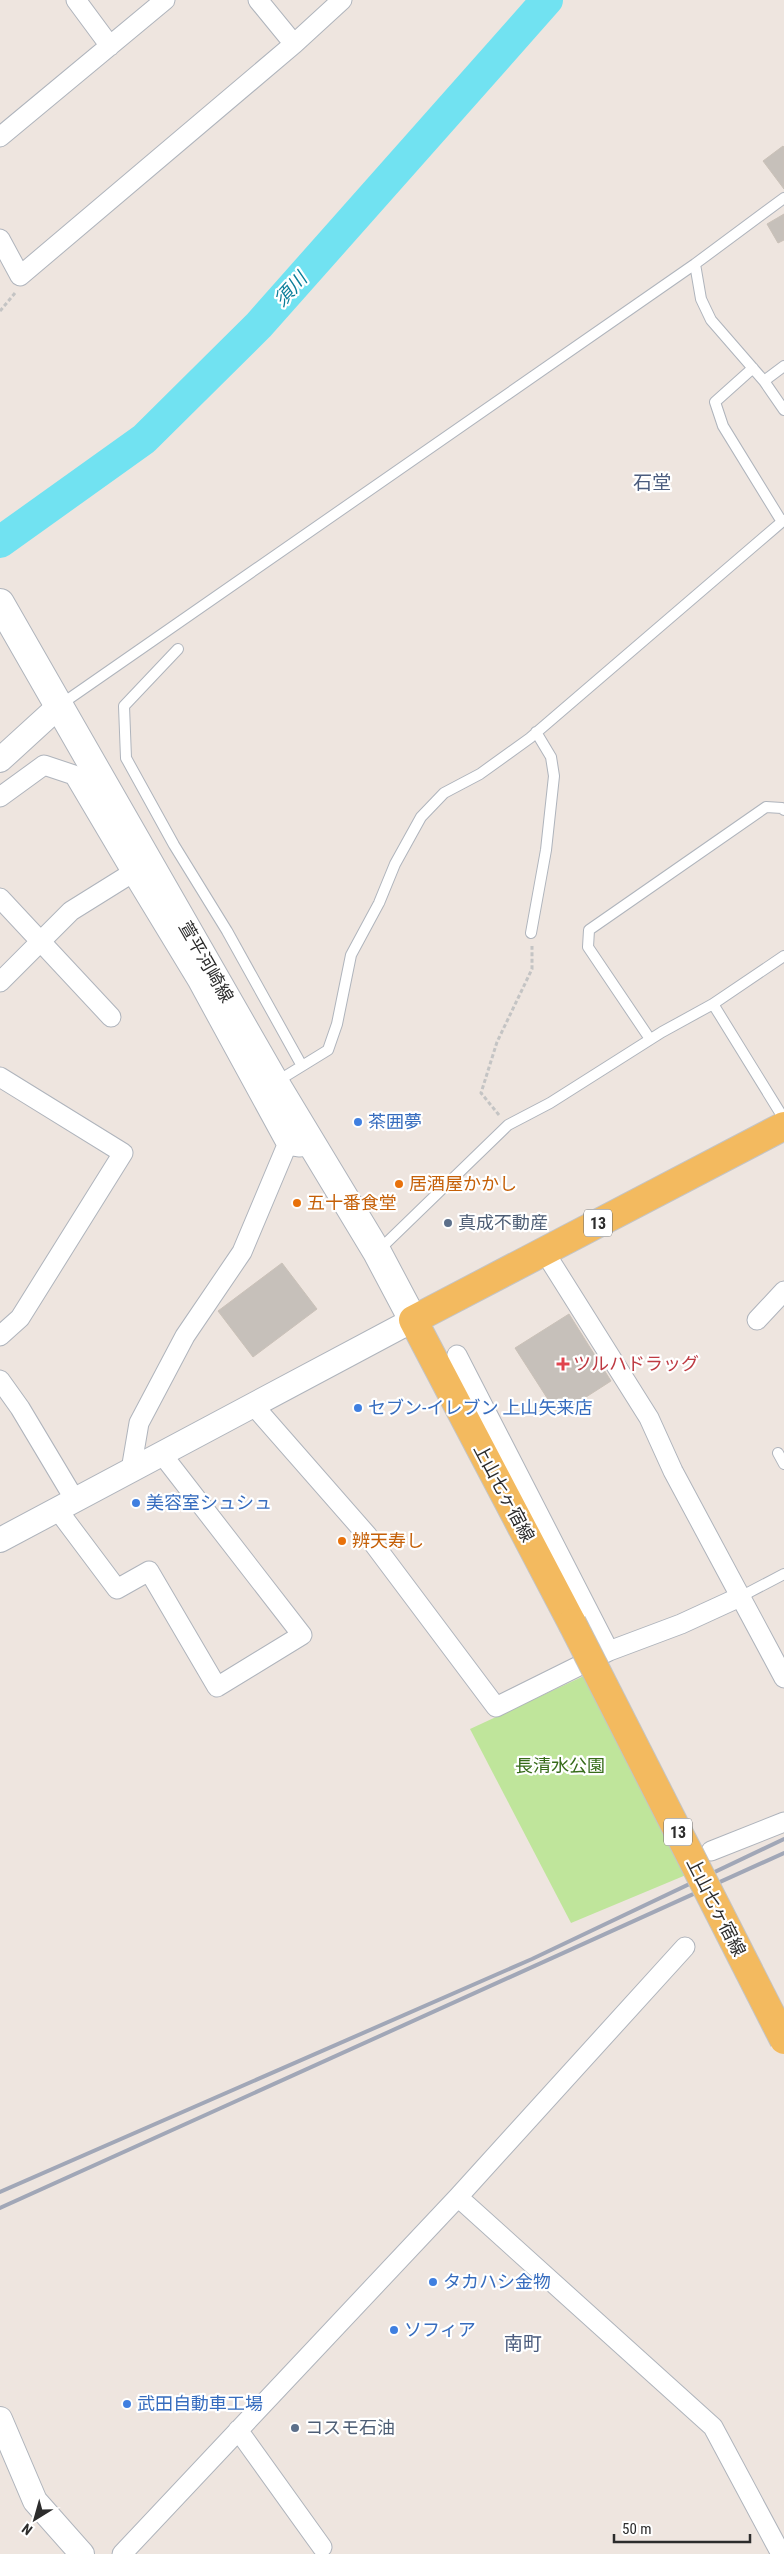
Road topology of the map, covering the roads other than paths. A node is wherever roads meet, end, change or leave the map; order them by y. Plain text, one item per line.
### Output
1 (76, 0) edge
2 (165, 0) edge
3 (258, 0) edge
4 (342, 0) edge
5 (294, 44) junction
6 (110, 46) junction
7 (0, 137) edge
8 (784, 198) edge
9 (0, 239) edge
10 (695, 264) junction
11 (784, 366) edge
12 (754, 368) junction
13 (764, 381) junction
14 (784, 410) edge
15 (783, 521) edge
16 (0, 603) edge
17 (178, 649) dead end
18 (52, 696) junction
19 (536, 732) junction
20 (0, 760) edge
21 (0, 797) edge
22 (784, 810) edge
23 (132, 873) junction
24 (0, 898) edge
25 (531, 933) road end
26 (38, 942) junction
27 (784, 956) edge
28 (0, 982) edge
29 (712, 1004) junction
30 (112, 1018) dead end
31 (650, 1039) junction
32 (302, 1066) junction
33 (0, 1077) edge
34 (275, 1083) junction
35 (784, 1118) edge
36 (784, 1126) edge
37 (287, 1145) junction
38 (315, 1149) junction
39 (544, 1251) junction
40 (377, 1252) junction
41 (784, 1291) edge
42 (413, 1320) junction
43 (757, 1320) dead end
44 (0, 1336) edge
45 (457, 1355) dead end
46 (0, 1380) edge
47 (254, 1406) junction
48 (162, 1453) junction
49 (778, 1453) dead end
50 (784, 1464) edge
51 (130, 1470) junction
52 (66, 1504) junction
53 (0, 1540) edge
54 (784, 1574) edge
55 (742, 1596) junction
56 (609, 1652) junction
57 (784, 1678) edge
58 (784, 1822) edge
59 (711, 1851) dead end
60 (685, 1947) dead end
61 (784, 2040) edge
62 (458, 2197) junction
63 (0, 2419) edge
64 (238, 2430) junction
65 (322, 2547) dead end
66 (82, 2554) edge
67 (122, 2554) edge
68 (781, 2554) edge

1 - 6 street
2 - 6 street
3 - 5 street
4 - 5 street
5 - 9 street
6 - 7 street
8 - 10 lane
10 - 12 lane
10 - 18 lane
11 - 13 lane
12 - 13 lane
12 - 15 lane
13 - 14 lane
15 - 19 lane
16 - 18 main road, 萱平河崎線
17 - 32 lane
18 - 20 street
18 - 34 main road, 萱平河崎線
19 - 25 lane
19 - 32 lane
21 - 23 street
22 - 31 lane
23 - 26 street
23 - 37 street
24 - 26 street
26 - 28 street
26 - 30 street
27 - 29 lane
29 - 31 lane
29 - 35 lane
31 - 40 lane
32 - 34 lane
33 - 44 street
34 - 38 main road, 萱平河崎線
36 - 39 main road, 13
37 - 38 street
37 - 51 street
38 - 40 main road, 萱平河崎線
39 - 42 main road, 13
39 - 55 street
40 - 42 main road, 萱平河崎線
41 - 43 street
42 - 47 street
42 - 61 main road, 上山七ヶ宿線 / 13, bridge
45 - 56 street
46 - 52 street
47 - 48 street
47 - 56 street
48 - 51 street
48 - 52 street
49 - 50 lane
51 - 52 street
52 - 53 street
54 - 55 lane
55 - 56 street
55 - 57 street
58 - 59 street
60 - 62 street
62 - 64 street
62 - 68 street
63 - 66 street
64 - 65 street
64 - 67 street

